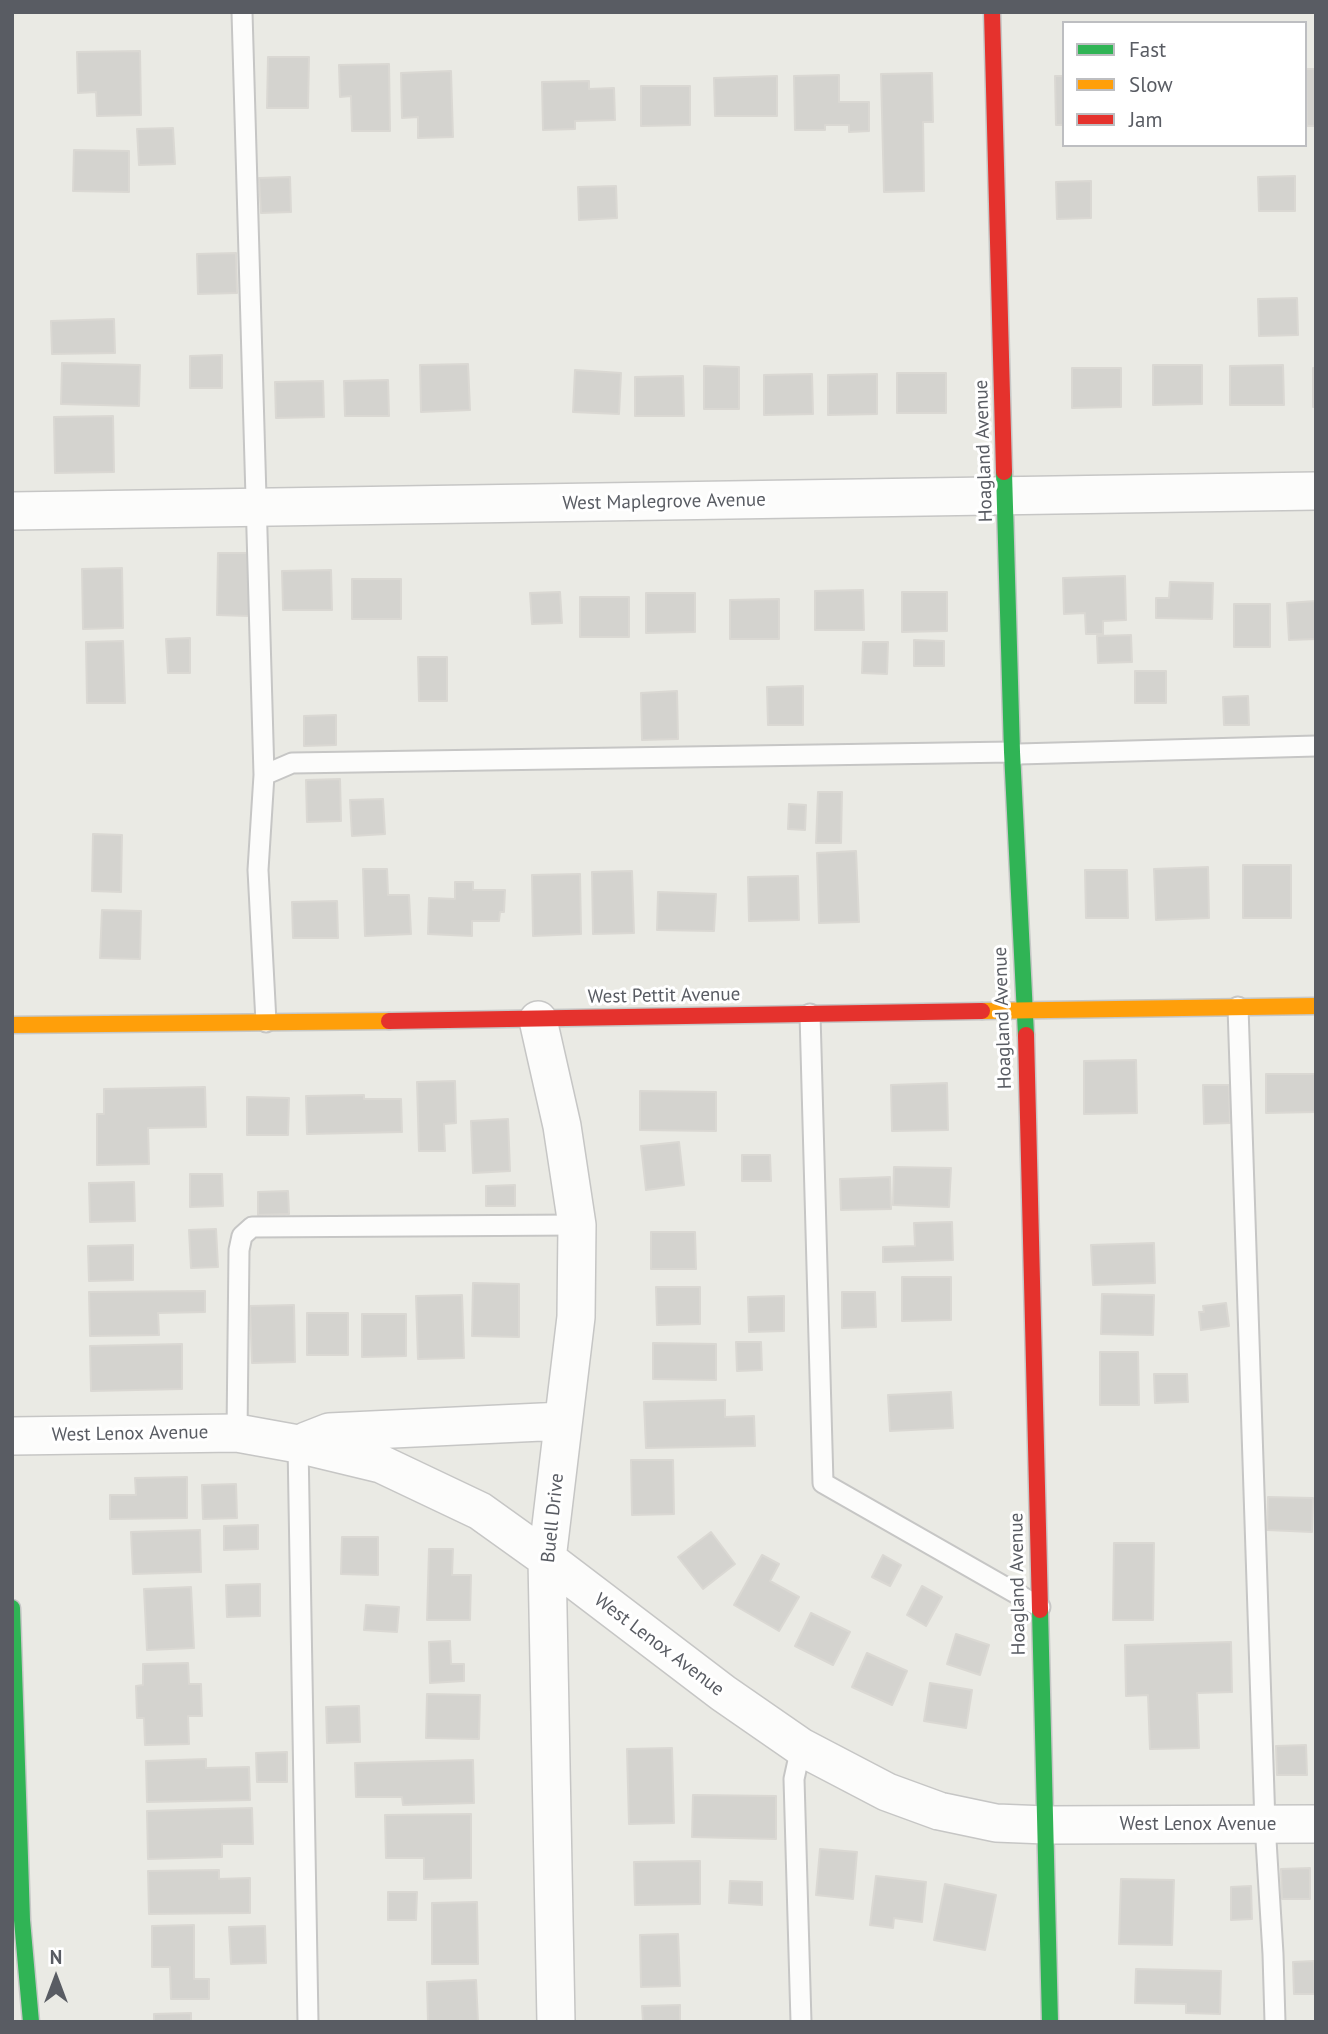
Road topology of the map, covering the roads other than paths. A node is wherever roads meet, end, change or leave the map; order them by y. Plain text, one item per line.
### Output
1 (242, 12) edge
2 (992, 12) edge
3 (1316, 491) edge
4 (1006, 497) junction
5 (255, 509) junction
6 (12, 511) edge
7 (1316, 746) edge
8 (1012, 752) junction
9 (264, 775) junction
10 (1316, 1006) edge
11 (1238, 1007) junction
12 (1024, 1010) junction
13 (810, 1014) junction
14 (538, 1020) junction
15 (265, 1022) junction
16 (12, 1025) edge
17 (577, 1225) junction
18 (563, 1421) junction
19 (237, 1433) junction
20 (12, 1436) edge
21 (298, 1444) junction
22 (547, 1559) junction
23 (1040, 1606) junction
24 (12, 1608) edge
25 (801, 1747) junction
26 (1265, 1824) junction
27 (1316, 1824) edge
28 (1045, 1825) junction
29 (17, 1920) edge
30 (31, 2022) edge
31 (308, 2022) edge
32 (556, 2022) edge
33 (801, 2022) edge
34 (1050, 2022) edge
35 (1275, 2022) edge

1 - 5 lane
2 - 4 street, Hoagland Avenue
3 - 4 street, West Maplegrove Avenue
4 - 5 street, West Maplegrove Avenue
4 - 8 street, Hoagland Avenue
5 - 6 street, West Maplegrove Avenue
5 - 9 lane
7 - 8 lane
8 - 9 lane
8 - 12 street, Hoagland Avenue
9 - 15 lane
10 - 11 street, West Pettit Avenue
11 - 12 street, West Pettit Avenue
11 - 26 lane
12 - 13 street, West Pettit Avenue
12 - 23 street, Hoagland Avenue
13 - 14 street, West Pettit Avenue
13 - 23 lane
14 - 15 street, West Pettit Avenue
14 - 17 street, Buell Drive
15 - 16 street, West Pettit Avenue
17 - 18 street, Buell Drive
17 - 19 lane
18 - 21 street
18 - 22 street, Buell Drive
19 - 20 street, West Lenox Avenue
19 - 21 street, West Lenox Avenue
21 - 22 street, West Lenox Avenue
21 - 31 lane
22 - 25 street, West Lenox Avenue
22 - 32 street, Buell Drive
23 - 28 street, Hoagland Avenue
24 - 29 street
25 - 28 street, West Lenox Avenue
25 - 33 lane
26 - 27 street, West Lenox Avenue
26 - 28 street, West Lenox Avenue
26 - 35 lane
28 - 34 street, Hoagland Avenue
29 - 30 street

